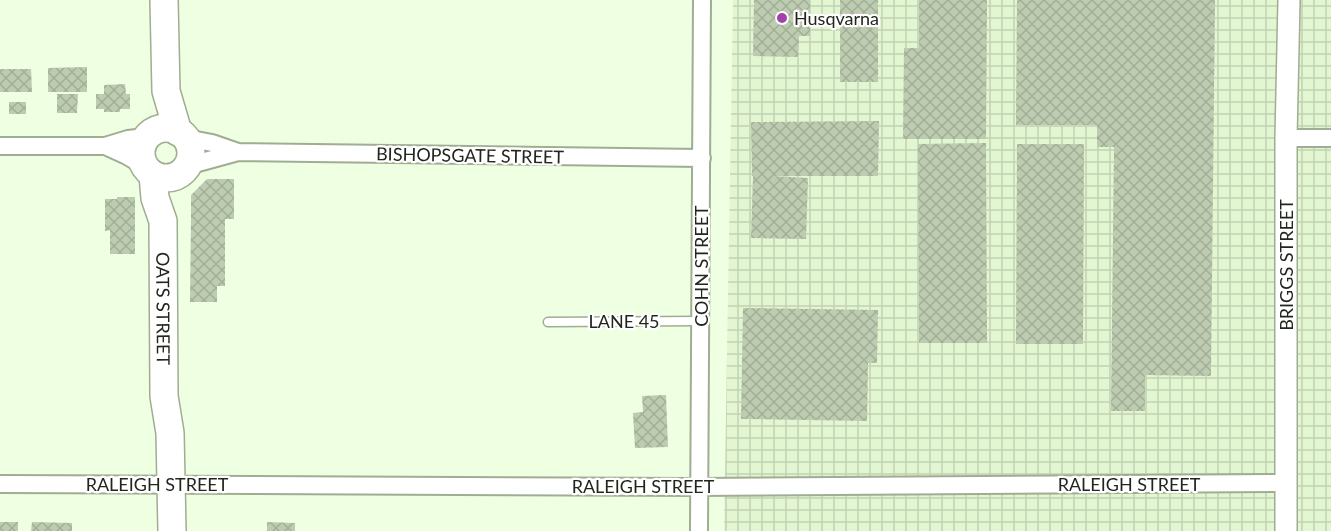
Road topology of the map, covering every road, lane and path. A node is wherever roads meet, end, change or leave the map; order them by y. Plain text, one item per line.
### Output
1 (164, 0) edge
2 (702, 0) edge
3 (1289, 0) edge
4 (166, 91) junction
5 (149, 134) junction
6 (182, 135) junction
7 (1286, 138) junction
8 (1331, 138) edge
9 (0, 146) edge
10 (105, 146) junction
11 (238, 152) junction
12 (702, 158) junction
13 (165, 171) junction
14 (700, 321) junction
15 (548, 322) dead end
16 (1286, 483) junction
17 (0, 484) edge
18 (163, 484) junction
19 (699, 487) junction
20 (154, 531) edge
21 (172, 531) edge
22 (699, 531) edge
23 (1286, 531) edge

1 - 4 main road
2 - 12 street, COHN STREET
3 - 7 street, BRIGGS STREET
4 - 5 main road
4 - 6 main road
5 - 6 main road
5 - 10 street
5 - 13 main road
6 - 11 street, BISHOPSGATE STREET
6 - 13 main road
7 - 8 street
7 - 16 street, BRIGGS STREET
9 - 10 street
10 - 13 street
11 - 12 street, BISHOPSGATE STREET
11 - 13 street, BISHOPSGATE STREET
12 - 14 street, COHN STREET
13 - 18 main road, OATS STREET
14 - 15 lane, LANE 45
14 - 19 street, COHN STREET
16 - 19 street, RALEIGH STREET
16 - 23 street, BRIGGS STREET
17 - 18 street, RALEIGH STREET
18 - 19 street, RALEIGH STREET
18 - 20 main road, OATS STREET
18 - 21 main road, OATS STREET
19 - 22 street, COHN STREET

